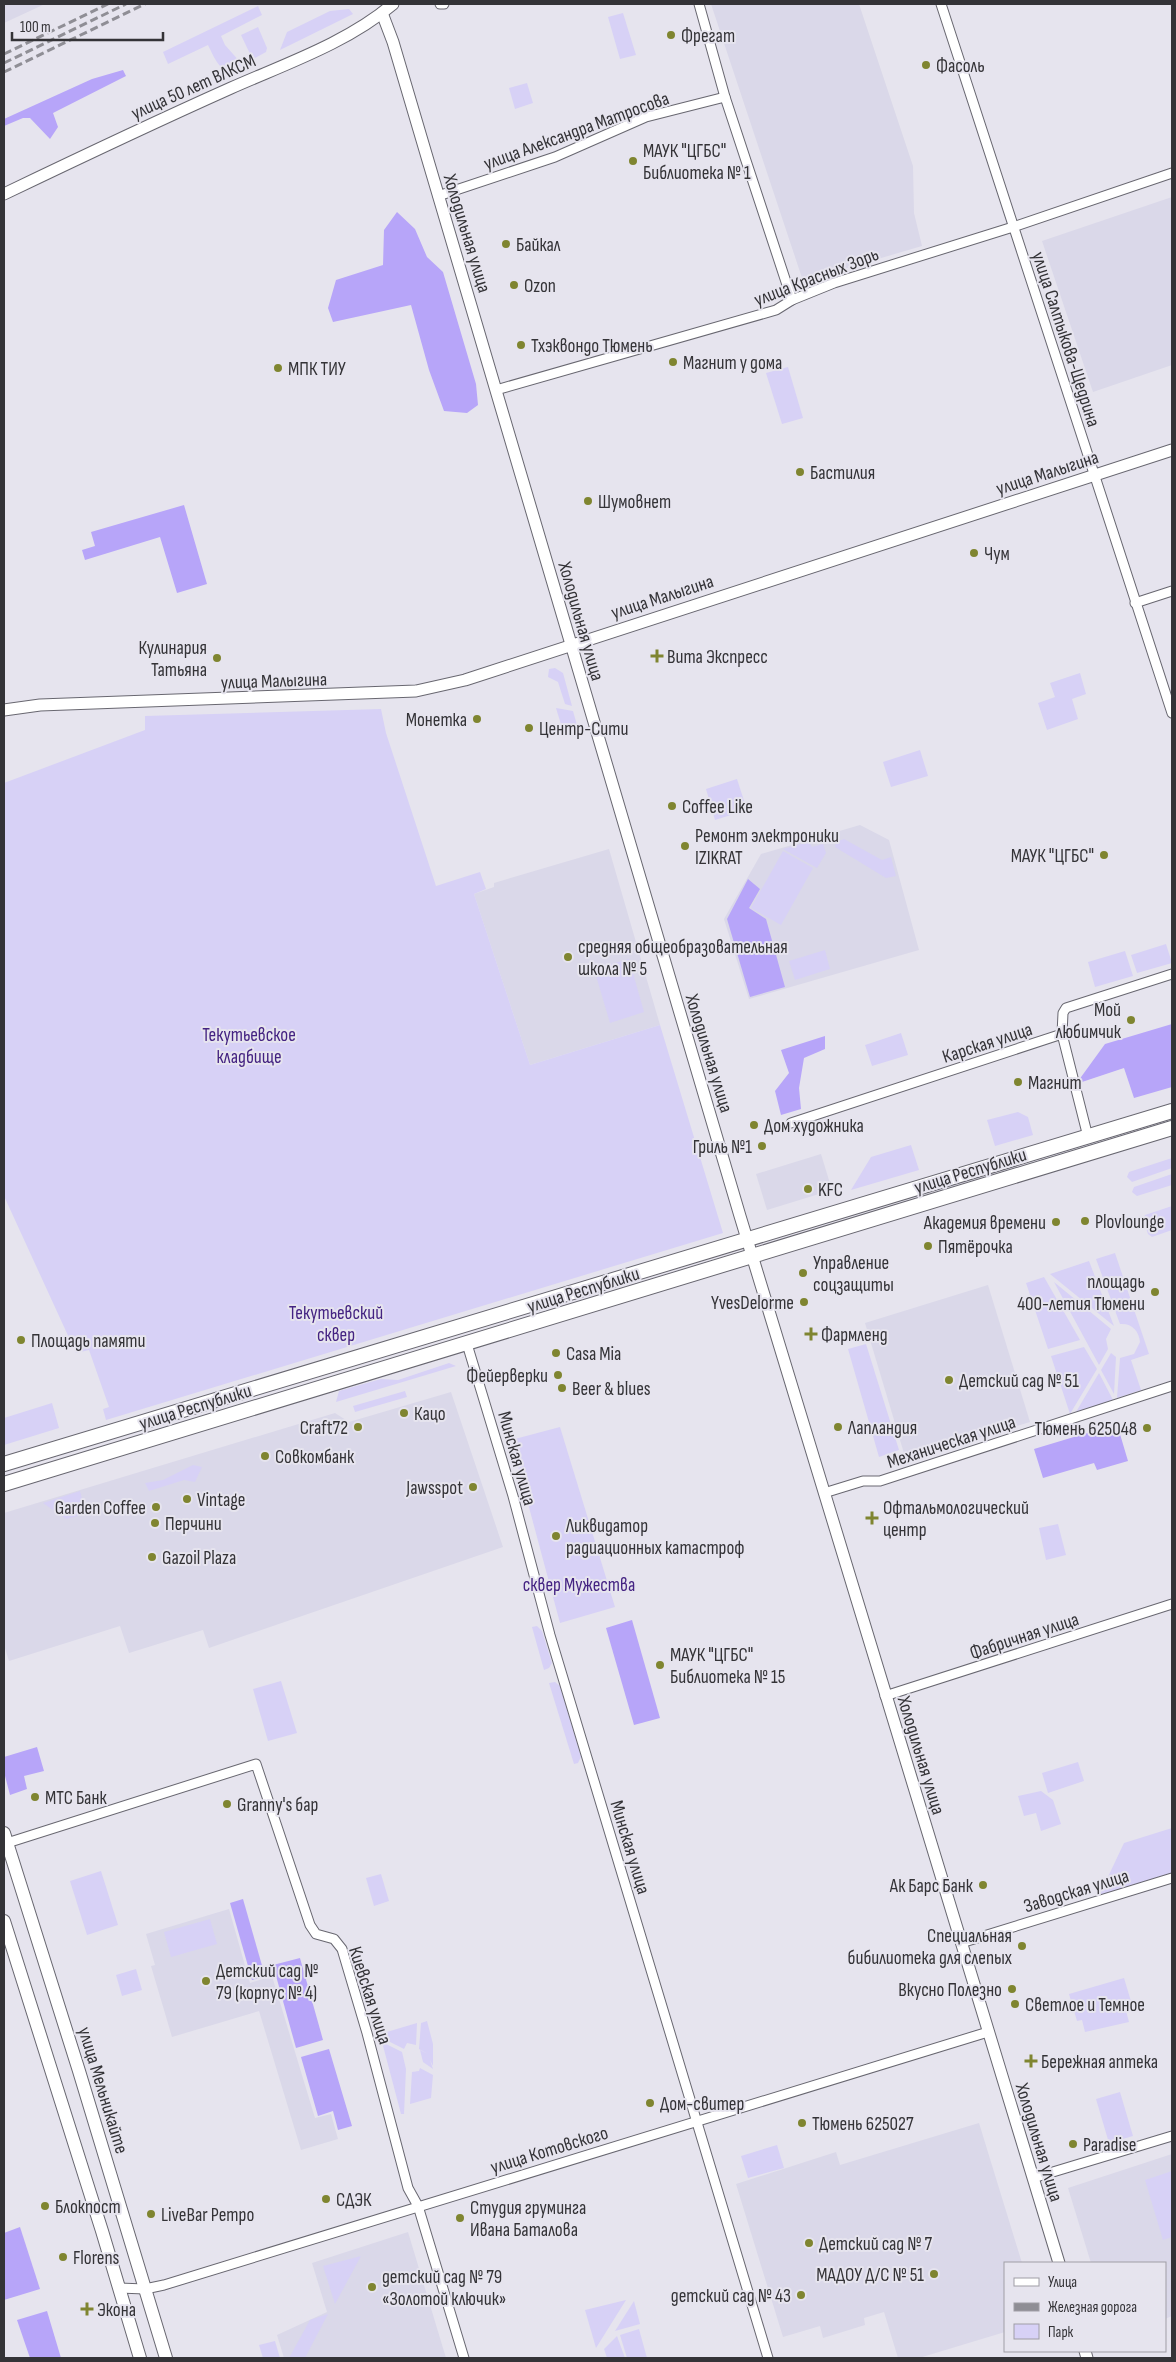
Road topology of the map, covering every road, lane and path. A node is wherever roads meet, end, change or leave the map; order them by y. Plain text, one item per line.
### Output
1 (392, 4) edge
2 (440, 4) edge
3 (444, 4) edge
4 (699, 4) edge
5 (941, 4) edge
6 (382, 13) junction
7 (725, 97) junction
8 (1172, 173) edge
9 (4, 194) edge
10 (438, 196) junction
11 (1013, 227) junction
12 (792, 300) junction
13 (496, 390) junction
14 (1172, 450) edge
15 (1094, 474) junction
16 (1172, 591) edge
17 (1136, 603) junction
18 (570, 644) junction
19 (4, 710) edge
20 (1172, 713) edge
21 (1172, 974) edge
22 (1062, 1034) junction
23 (1172, 1111) edge
24 (791, 1123) dead end
25 (1172, 1128) edge
26 (1088, 1137) junction
27 (747, 1240) junction
28 (752, 1256) junction
29 (467, 1344) junction
30 (1172, 1386) edge
31 (4, 1464) edge
32 (4, 1484) edge
33 (824, 1493) junction
34 (1172, 1604) edge
35 (885, 1696) junction
36 (5, 1838) edge
37 (1172, 1878) edge
38 (4, 1921) edge
39 (961, 1943) junction
40 (988, 2032) junction
41 (697, 2121) junction
42 (1172, 2136) edge
43 (1033, 2178) junction
44 (418, 2206) junction
45 (1059, 2262) edge
46 (119, 2288) junction
47 (145, 2289) junction
48 (140, 2358) edge
49 (166, 2358) edge
50 (464, 2358) edge
51 (768, 2358) edge

1 - 6 street, улица 50 лет ВЛКСМ
2 - 3 street
4 - 7 street
5 - 11 street, улица Салтыкова-Щедрина
6 - 9 street, улица 50 лет ВЛКСМ
6 - 10 street, Холодильная улица
7 - 10 street, улица Александра Матросова
7 - 12 street
8 - 11 street, улица Красных Зорь
10 - 13 street, Холодильная улица
11 - 12 street, улица Красных Зорь
11 - 15 street, улица Салтыкова-Щедрина
12 - 13 street, улица Красных Зорь
13 - 18 street, Холодильная улица
14 - 15 street, улица Малыгина
15 - 17 street, улица Салтыкова-Щедрина
15 - 18 street, улица Малыгина
16 - 17 street
17 - 20 street, улица Салтыкова-Щедрина
18 - 19 street, улица Малыгина
18 - 27 street, Холодильная улица
21 - 22 street, Карская улица
22 - 24 street, Карская улица
22 - 26 street
23 - 26 main road, улица Республики
25 - 28 main road, улица Республики
26 - 27 main road, улица Республики
27 - 28 street, Холодильная улица
27 - 31 main road, улица Республики
28 - 29 main road, улица Республики
28 - 33 street, Холодильная улица
29 - 32 main road, улица Республики
29 - 41 street, Минская улица
30 - 33 street, Механическая улица
33 - 35 street, Холодильная улица
34 - 35 street, Фабричная улица
35 - 39 street, Холодильная улица
36 - 44 street, Киевская улица
36 - 47 main road, улица Мельникайте
37 - 39 street, Заводская улица
38 - 46 main road
39 - 40 street, Холодильная улица
40 - 41 street, улица Котовского
40 - 43 street, Холодильная улица
41 - 44 street, улица Котовского
41 - 51 street, Минская улица
42 - 43 street
43 - 45 street, Холодильная улица
44 - 47 street, улица Котовского
44 - 50 street, Киевская улица
46 - 47 street, улица Котовского
46 - 48 main road
47 - 49 main road, улица Мельникайте

